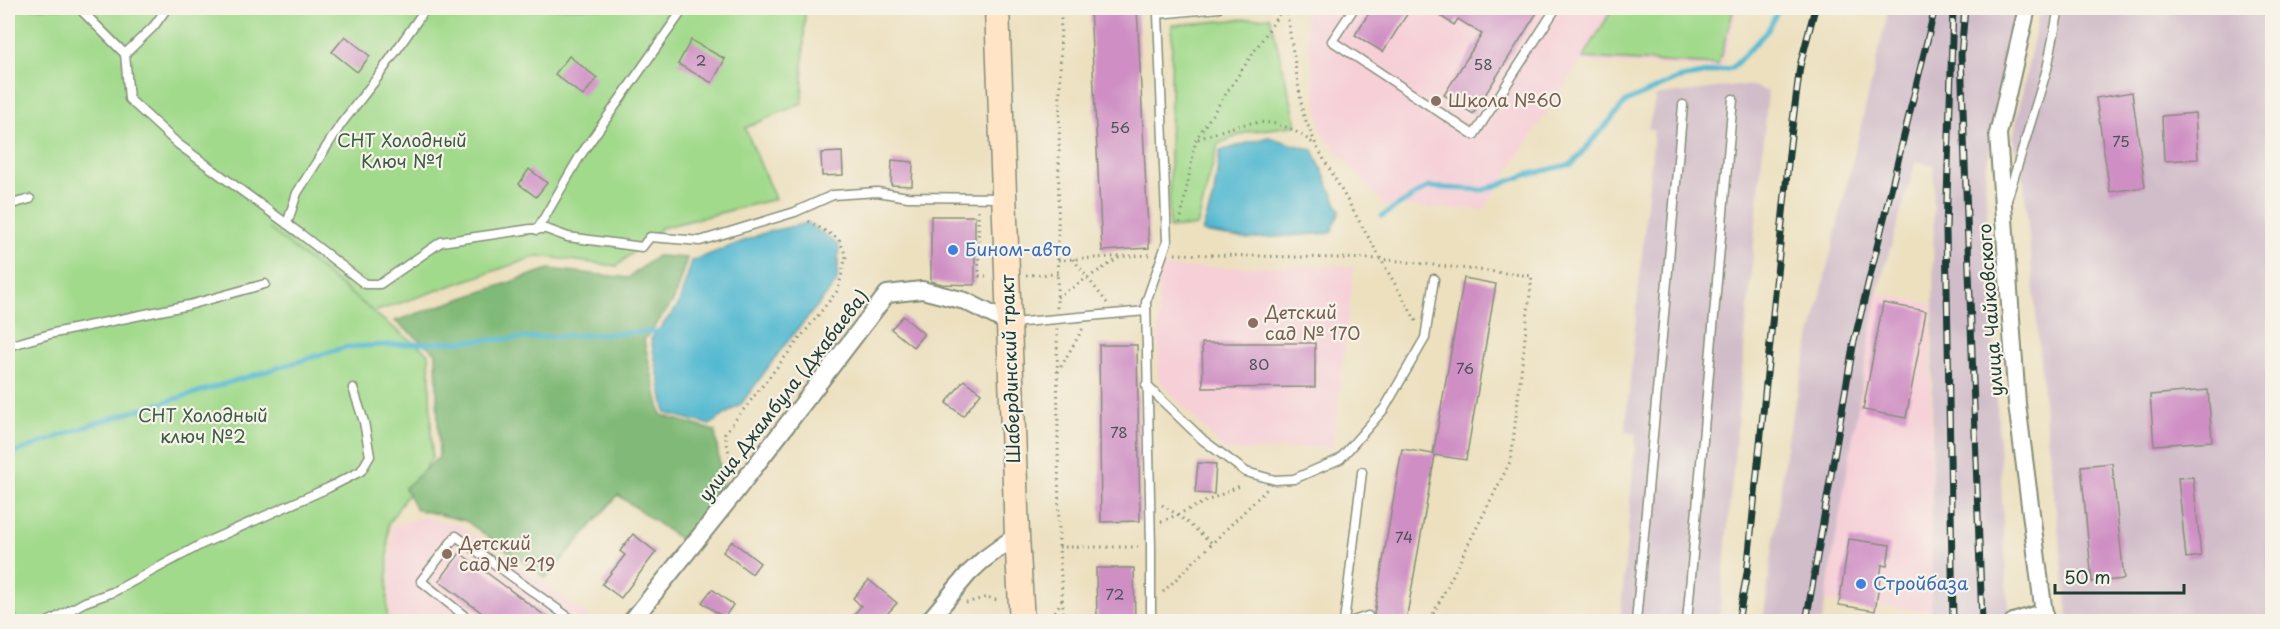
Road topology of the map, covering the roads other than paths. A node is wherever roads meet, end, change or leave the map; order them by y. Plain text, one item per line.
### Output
1 (80, 8) edge
2 (167, 8) edge
3 (426, 8) edge
4 (684, 8) edge
5 (998, 8) edge
6 (1218, 8) edge
7 (1354, 8) edge
8 (1556, 8) edge
9 (2027, 8) edge
10 (2059, 8) edge
11 (125, 54) junction
12 (1733, 99) dead end
13 (1683, 105) dead end
14 (1005, 198) junction
15 (30, 200) dead end
16 (8, 205) edge
17 (2003, 212) junction
18 (287, 224) junction
19 (537, 230) junction
20 (1434, 279) dead end
21 (265, 284) dead end
22 (1146, 311) junction
23 (1009, 323) junction
24 (8, 346) edge
25 (1146, 385) junction
26 (353, 388) dead end
27 (1362, 472) dead end
28 (1017, 535) junction
29 (8, 604) edge
30 (2044, 616) edge
31 (13, 621) edge
32 (48, 621) edge
33 (472, 621) edge
34 (575, 621) edge
35 (632, 621) edge
36 (928, 621) edge
37 (1022, 621) edge
38 (1151, 621) edge
39 (1344, 621) edge
40 (1350, 621) edge
41 (1370, 621) edge
42 (1636, 621) edge
43 (1687, 621) edge
44 (2013, 621) edge

1 - 11 lane
2 - 11 lane
3 - 18 lane
4 - 19 lane
5 - 14 main road, Шабердинский тракт
6 - 22 lane
7 - 8 lane
9 - 17 street, улица Чайковского
10 - 17 lane
11 - 18 lane
12 - 43 lane
13 - 42 lane
14 - 19 lane
14 - 23 main road, Шабердинский тракт
15 - 16 lane
17 - 30 street, улица Чайковского
18 - 19 lane
20 - 25 lane
21 - 24 lane
22 - 23 lane
22 - 25 lane
23 - 28 main road, Шабердинский тракт
23 - 35 street, улица Джамбула (Джабаева)
25 - 38 lane
26 - 32 lane
27 - 39 lane
28 - 36 street
28 - 37 main road, Шабердинский тракт
29 - 31 lane
30 - 44 street, улица Чайковского
33 - 34 lane
40 - 41 lane

